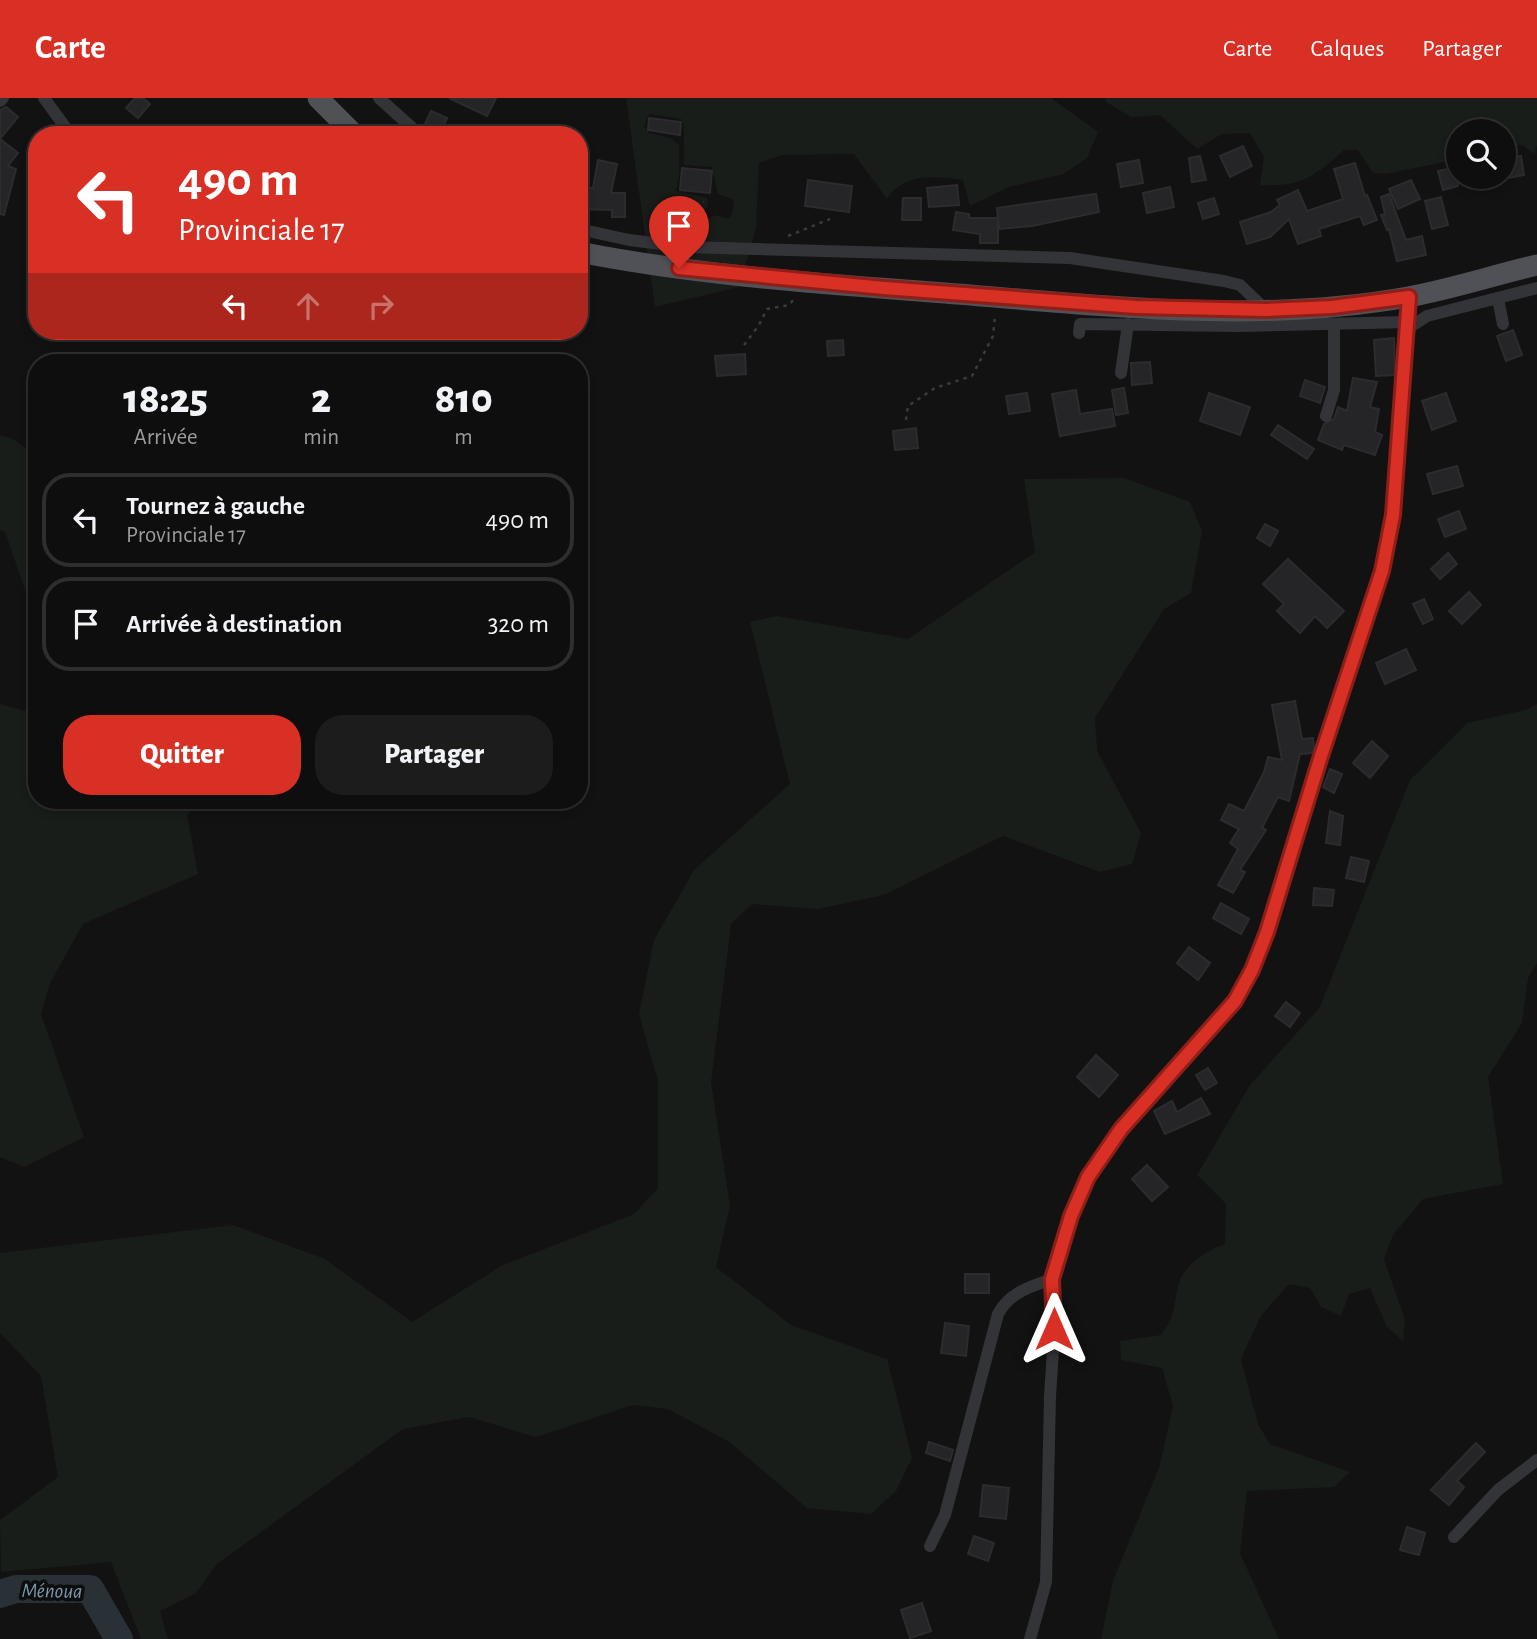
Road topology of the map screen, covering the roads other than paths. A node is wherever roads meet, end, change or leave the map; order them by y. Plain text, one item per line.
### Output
1 (44, 98) edge
2 (318, 98) edge
3 (379, 98) edge
4 (64, 126) edge
5 (346, 126) edge
6 (410, 126) edge
7 (588, 231) edge
8 (588, 254) edge
9 (1537, 265) edge
10 (1537, 288) edge
11 (1409, 297) junction
12 (1498, 299) junction
13 (1266, 310) junction
14 (1128, 324) junction
15 (1334, 324) junction
16 (1503, 324) dead end
17 (1407, 325) junction
18 (1079, 333) dead end
19 (1121, 373) dead end
20 (1326, 416) dead end
21 (1052, 1279) junction
22 (1537, 1460) edge
23 (1454, 1537) dead end
24 (930, 1546) dead end
25 (1030, 1639) edge

1 - 4 street
2 - 5 main road
3 - 6 street
7 - 13 street
8 - 13 main road
9 - 11 main road
10 - 12 street
11 - 13 main road
11 - 17 street
12 - 16 street
12 - 17 street
14 - 15 street
14 - 18 street
14 - 19 street
15 - 17 street
15 - 20 street
17 - 21 street
21 - 24 street
21 - 25 street
22 - 23 street

